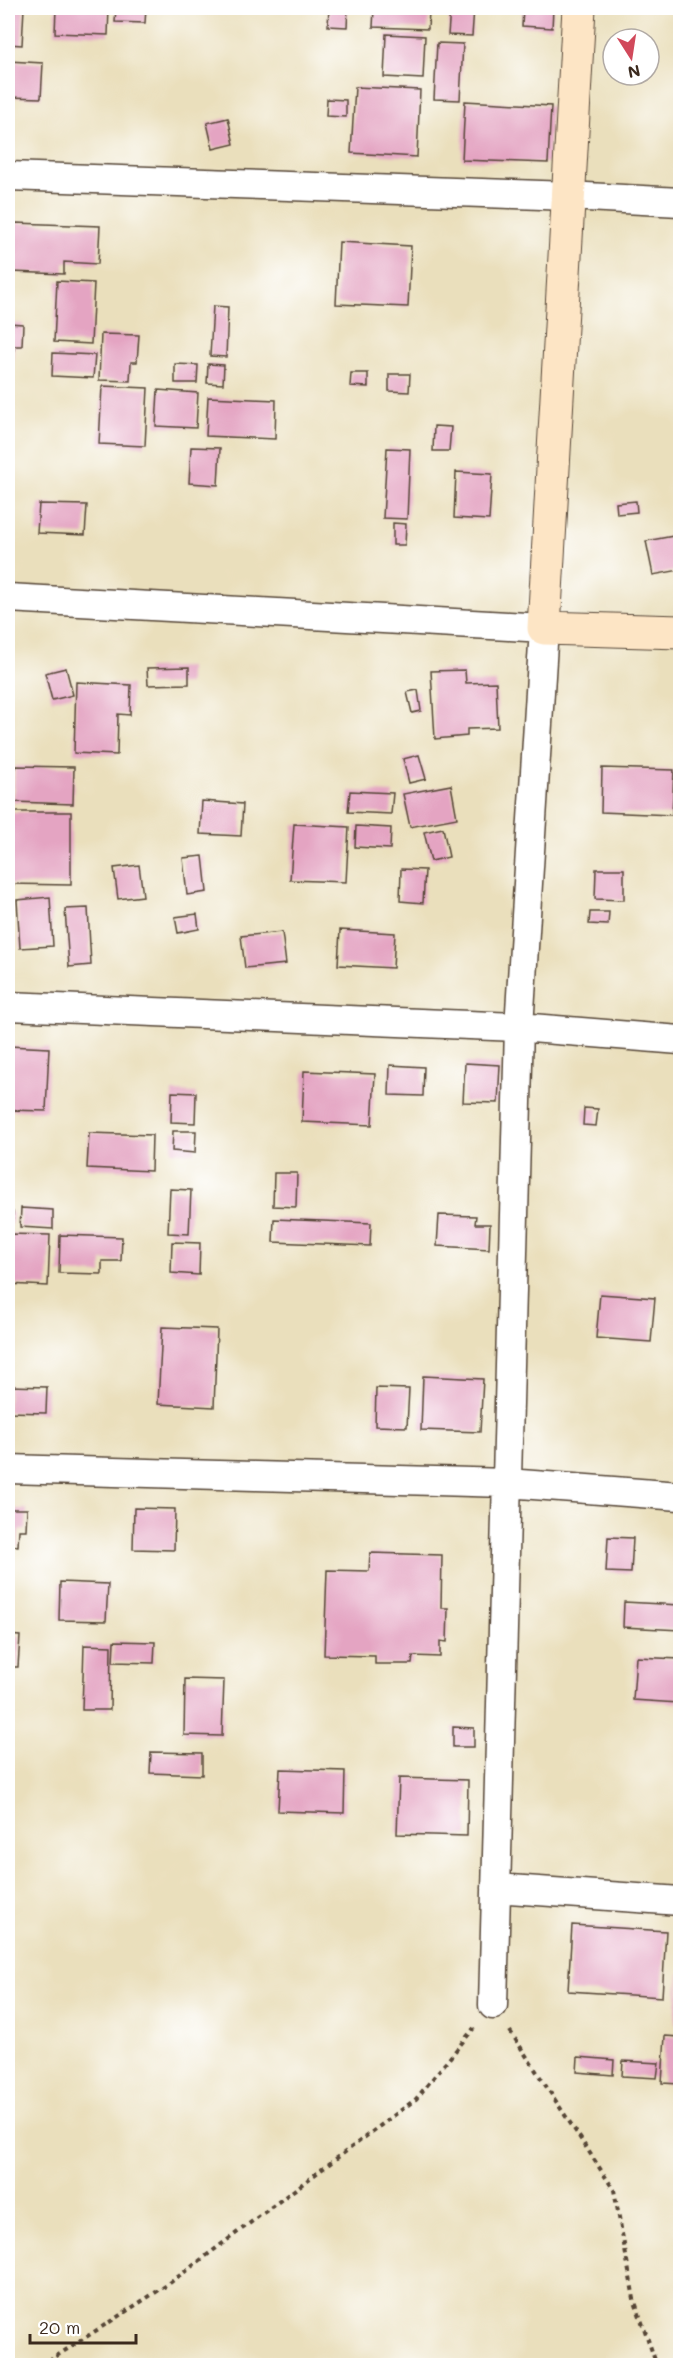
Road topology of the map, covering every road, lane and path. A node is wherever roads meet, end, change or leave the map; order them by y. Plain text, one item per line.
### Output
1 (579, 8) edge
2 (8, 176) edge
3 (568, 196) junction
4 (681, 202) edge
5 (8, 598) edge
6 (544, 628) junction
7 (681, 632) edge
8 (8, 1006) edge
9 (519, 1027) junction
10 (681, 1040) edge
11 (8, 1469) edge
12 (507, 1483) junction
13 (681, 1496) edge
14 (496, 1888) junction
15 (681, 1900) edge
16 (493, 2005) junction
17 (41, 2366) edge
18 (657, 2366) edge

1 - 3 street
2 - 3 street
3 - 4 street
3 - 6 street
5 - 6 street
6 - 7 street
6 - 9 street
8 - 9 street
9 - 10 street
9 - 12 street
11 - 12 street
12 - 13 street
12 - 14 street
14 - 15 street
14 - 16 street
16 - 17 path
16 - 18 path

